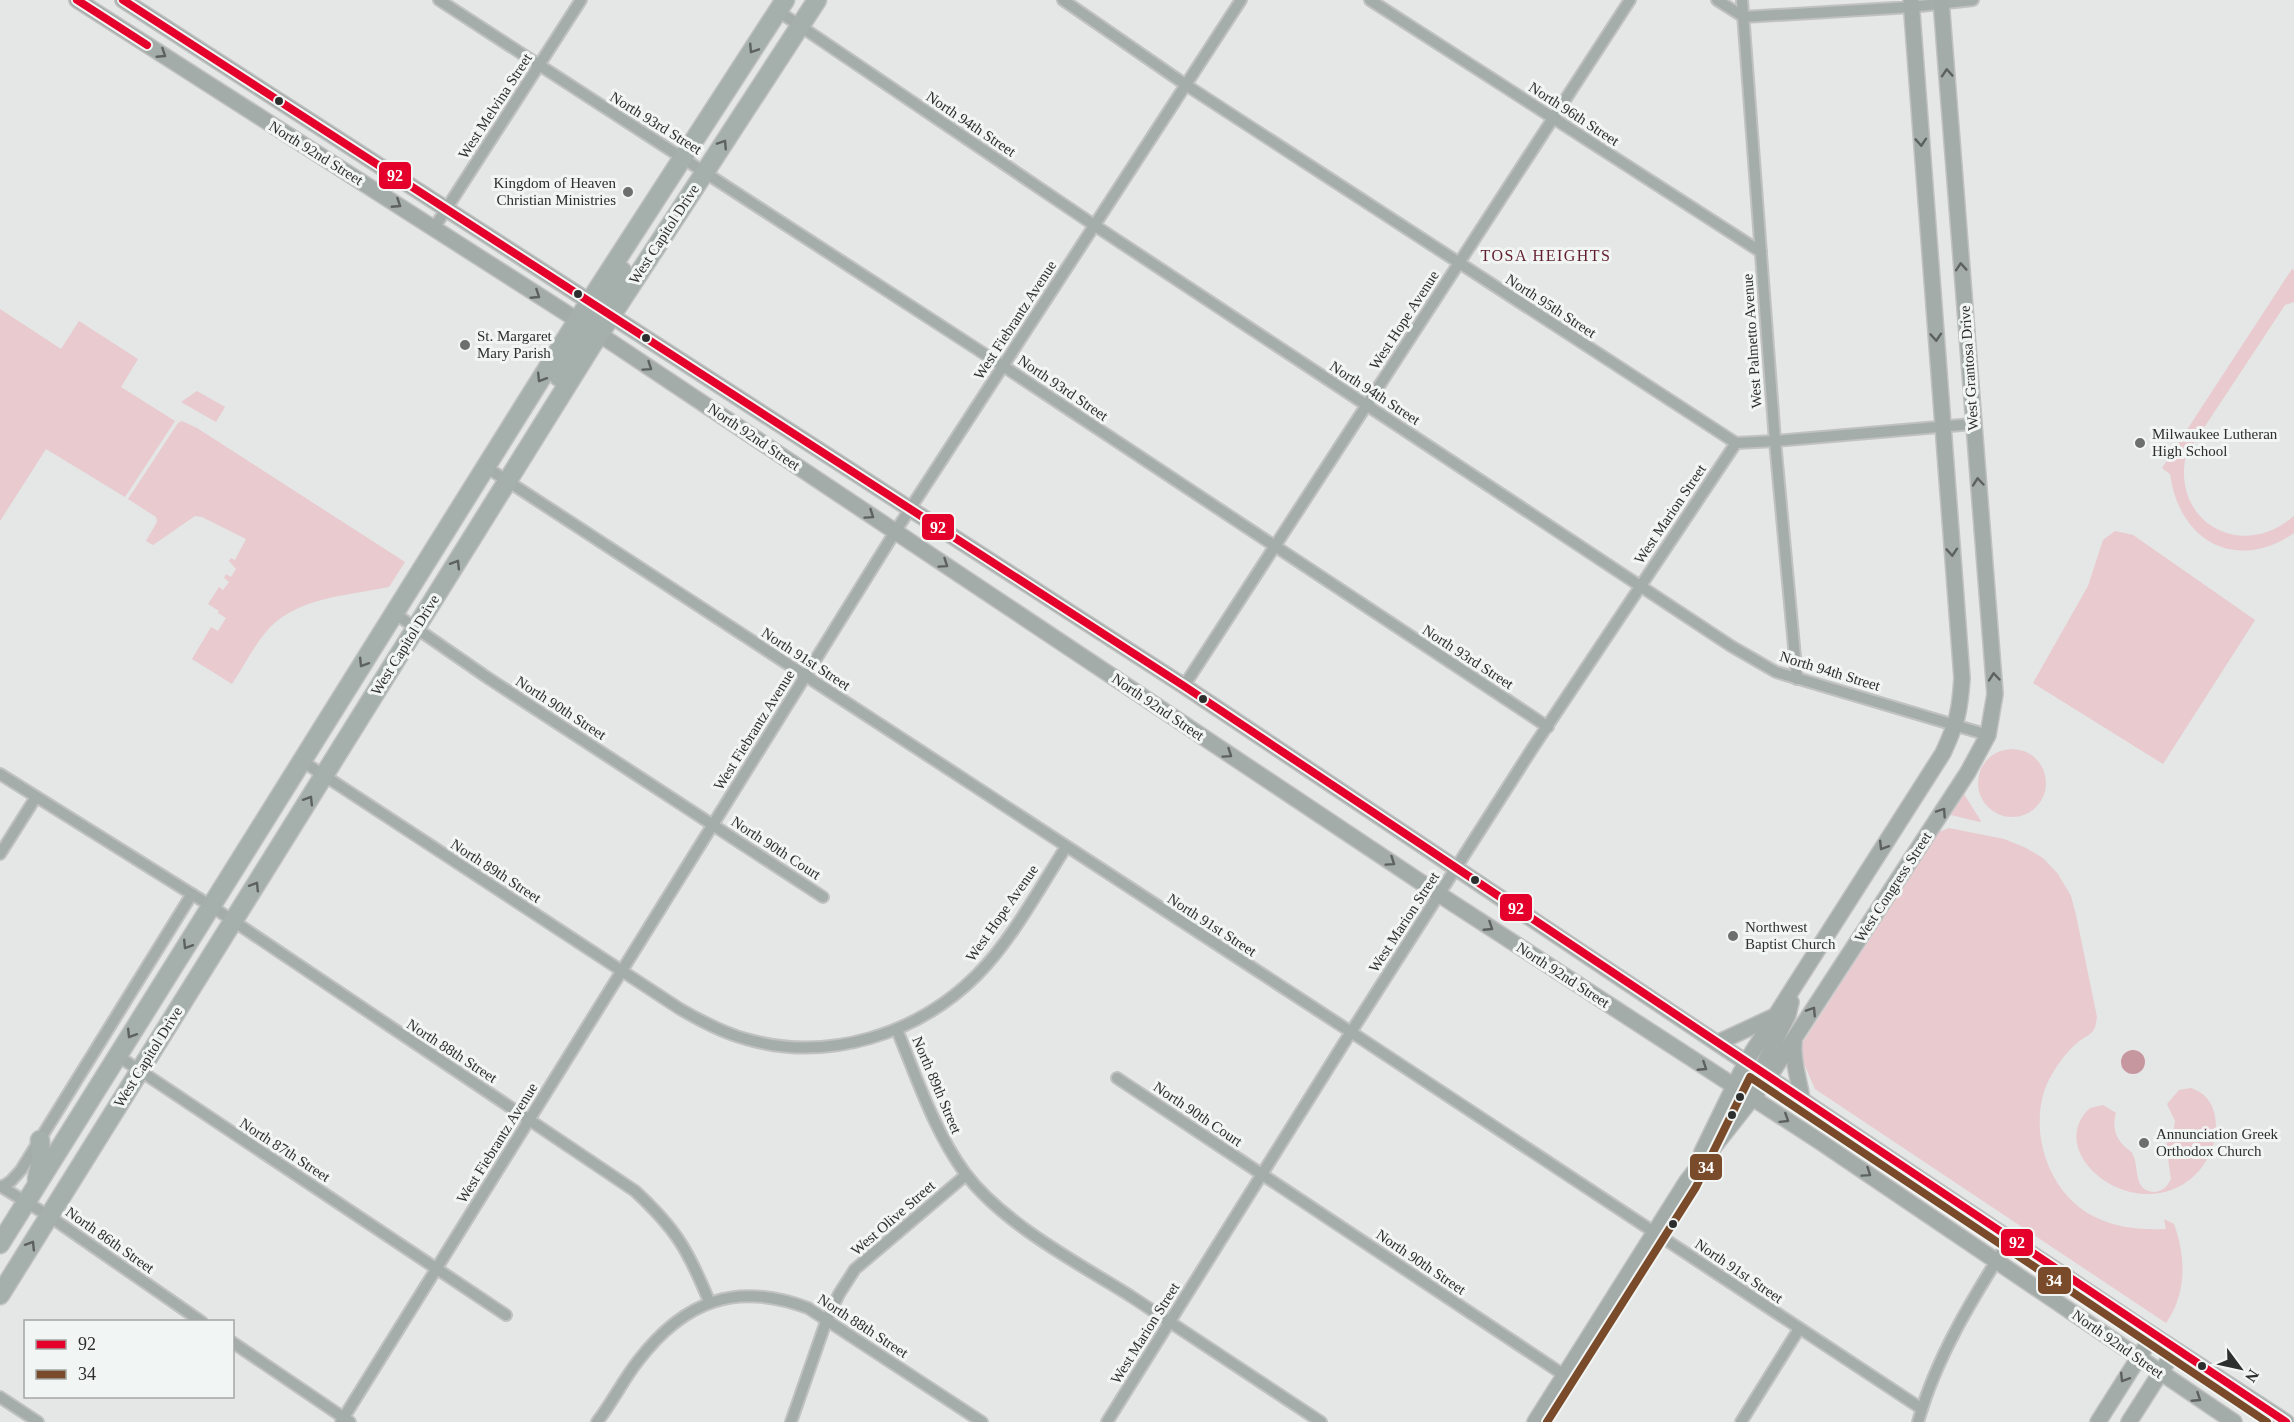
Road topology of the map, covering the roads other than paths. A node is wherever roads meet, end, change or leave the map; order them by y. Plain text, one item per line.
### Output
1 (77, 0) edge
2 (123, 0) edge
3 (439, 0) edge
4 (581, 0) edge
5 (817, 0) edge
6 (1063, 0) edge
7 (1241, 0) edge
8 (1371, 0) edge
9 (1630, 0) edge
10 (1717, 0) edge
11 (1742, 0) edge
12 (1973, 0) edge
13 (1942, 2) edge
14 (1911, 4) edge
15 (781, 6) edge
16 (1744, 17) junction
17 (800, 26) junction
18 (539, 65) junction
19 (1186, 85) junction
20 (1553, 118) junction
21 (682, 158) junction
22 (705, 171) junction
23 (445, 209) junction
24 (1094, 225) junction
25 (434, 228) junction
26 (1761, 252) junction
27 (1458, 264) junction
28 (600, 309) junction
29 (588, 327) junction
30 (1003, 366) junction
31 (1367, 406) junction
32 (1973, 424) junction
33 (1943, 426) junction
34 (1775, 441) junction
35 (1736, 443) junction
36 (486, 467) junction
37 (507, 482) junction
38 (910, 509) junction
39 (895, 532) junction
40 (1275, 548) junction
41 (1641, 585) junction
42 (394, 613) junction
43 (416, 628) junction
44 (806, 676) junction
45 (1797, 679) junction
46 (1184, 686) junction
47 (1956, 724) junction
48 (1548, 727) junction
49 (1988, 735) junction
50 (302, 761) junction
51 (0, 774) edge
52 (324, 776) junction
53 (36, 797) junction
54 (713, 825) junction
55 (1066, 847) junction
56 (0, 854) edge
57 (1456, 868) junction
58 (192, 894) junction
59 (1440, 895) junction
60 (823, 897) dead end
61 (211, 906) junction
62 (233, 921) junction
63 (621, 971) junction
64 (1794, 987) junction
65 (1775, 1016) junction
66 (897, 1030) junction
67 (1351, 1032) junction
68 (1794, 1038) junction
69 (1717, 1042) junction
70 (118, 1056) junction
71 (1746, 1062) junction
72 (139, 1071) junction
73 (1765, 1074) junction
74 (1117, 1078) dead end
75 (1733, 1086) junction
76 (1751, 1098) junction
77 (1802, 1099) junction
78 (529, 1119) junction
79 (40, 1140) junction
80 (966, 1175) junction
81 (1262, 1175) junction
82 (1688, 1181) junction
83 (1, 1186) edge
84 (30, 1195) junction
85 (49, 1216) junction
86 (1655, 1233) junction
87 (2010, 1239) junction
88 (0, 1244) edge
89 (1996, 1261) junction
90 (436, 1268) junction
91 (0, 1294) edge
92 (709, 1301) junction
93 (506, 1315) dead end
94 (827, 1319) junction
95 (199, 1320) edge
96 (1170, 1322) junction
97 (1799, 1329) junction
98 (2153, 1335) junction
99 (234, 1343) edge
100 (2175, 1350) junction
101 (2137, 1358) junction
102 (2160, 1374) junction
103 (1564, 1375) junction
104 (0, 1396) edge
105 (1922, 1409) junction
106 (2105, 1419) edge
107 (345, 1421) edge
108 (38, 1422) edge
109 (597, 1422) edge
110 (791, 1422) edge
111 (982, 1422) edge
112 (1107, 1422) edge
113 (1321, 1422) edge
114 (1535, 1422) edge
115 (1741, 1422) edge
116 (1918, 1422) edge
117 (2129, 1422) edge
118 (2234, 1422) edge
119 (2286, 1422) edge

1 -> 25 main road, North 92nd Street
2 - 23 main road, North 92nd Street
3 - 18 street, North 93rd Street
4 - 18 street, West Melvina Street
5 - 17 main road, West Capitol Drive
6 - 19 street, North 95th Street
7 - 19 street, West Fiebrantz Avenue
8 - 20 street, North 96th Street
9 - 20 street, West Hope Avenue
10 - 16 street
11 - 16 street, West Palmetto Avenue
12 - 13 street
13 - 14 street
32 -> 13 main road, West Grantosa Drive
14 - 16 street
14 -> 33 main road, West Grantosa Drive
15 - 17 street, North 94th Street
15 -> 21 main road, West Capitol Drive
16 - 26 street, West Palmetto Avenue
22 -> 17 main road, West Capitol Drive
17 - 24 street, North 94th Street
18 - 21 street, North 93rd Street
18 - 23 street, West Melvina Street
19 - 24 street, West Fiebrantz Avenue
19 - 27 street, North 95th Street
20 - 26 street, North 96th Street
20 - 27 street, West Hope Avenue
21 - 22 street, North 93rd Street
21 - 28 main road, West Capitol Drive
22 - 28 main road, West Capitol Drive
22 - 30 street, North 93rd Street
23 - 25 street, West Melvina Street
23 - 28 main road, North 92nd Street
24 - 30 street, West Fiebrantz Avenue
24 - 31 street, North 94th Street
25 -> 29 main road, North 92nd Street
26 - 34 street, West Palmetto Avenue
27 - 31 street, West Hope Avenue
27 - 35 street, North 95th Street
28 - 29 main road, West Capitol Drive
28 - 29 main road
28 - 38 main road, North 92nd Street
29 -> 36 main road, West Capitol Drive
29 - 37 main road, West Capitol Drive
29 -> 39 main road, North 92nd Street
30 - 38 street, West Fiebrantz Avenue
30 - 40 street, North 93rd Street
31 - 40 street, West Hope Avenue
31 - 41 street, North 94th Street
32 - 33 street
49 -> 32 main road, West Grantosa Drive
33 - 34 street
33 -> 47 main road, West Grantosa Drive
34 - 35 street
34 - 45 street, West Palmetto Avenue
35 - 41 street, West Marion Street
36 - 37 street, North 91st Street
36 - 42 main road, West Capitol Drive
43 -> 37 main road, West Capitol Drive
37 - 44 street, North 91st Street
38 - 39 street, West Fiebrantz Avenue
38 - 46 main road, North 92nd Street
39 - 44 street, West Fiebrantz Avenue
39 -> 59 main road, North 92nd Street
40 - 46 street, West Hope Avenue
40 - 48 street, North 93rd Street
41 - 45 street, North 94th Street
41 - 48 street, West Marion Street
42 - 43 street, North 90th Street
42 -> 50 main road, West Capitol Drive
43 - 52 main road, West Capitol Drive
43 - 54 street, North 90th Street
44 - 54 street, West Fiebrantz Avenue
44 - 55 street, North 91st Street
45 - 47 street, North 94th Street
46 - 57 main road, North 92nd Street
47 - 49 street, North 94th Street
47 -> 64 main road, West Congress Street
48 - 57 street, West Marion Street
68 -> 49 main road, West Congress Street
50 - 52 street, North 89th Street
50 - 61 main road, West Capitol Drive
51 - 53 street, North 88th Street
62 -> 52 main road, West Capitol Drive
52 - 63 street, North 89th Street
53 - 56 street
53 - 58 street, North 88th Street
54 - 60 street, North 90th Court
54 - 63 street, West Fiebrantz Avenue
55 - 66 street, West Hope Avenue
55 - 67 street, North 91st Street
57 - 59 street, West Marion Street
57 - 69 main road, North 92nd Street
58 - 61 street, North 88th Street
58 - 79 street
59 - 67 street, West Marion Street
59 -> 75 main road, North 92nd Street
61 - 62 street, North 88th Street
61 -> 70 main road, West Capitol Drive
62 - 72 main road, West Capitol Drive
62 - 78 street, North 88th Street
63 - 66 street, North 89th Street
63 - 78 street, West Fiebrantz Avenue
64 - 65 main road, West Congress Street
64 - 73 main road
65 - 69 main road
65 - 71 main road, West Congress Street
66 - 80 street, North 89th Street
67 - 81 street, West Marion Street
67 - 86 street, North 91st Street
68 - 73 main road, West Congress Street
68 - 77 main road
69 - 71 main road, North 92nd Street
70 - 72 street, North 87th Street
70 - 84 main road, West Capitol Drive
71 - 73 main road, North 92nd Street
71 - 75 main road, West Congress Street
72 - 85 main road, West Capitol Drive
72 - 90 street, North 87th Street
73 - 76 main road, West Congress Street
73 - 77 main road, North 92nd Street
74 - 81 street, North 90th Court
75 - 76 main road, North 92nd Street
75 - 82 main road, West Congress Street
76 - 82 main road, West Congress Street
76 -> 89 main road, North 92nd Street
77 - 87 main road, North 92nd Street
78 - 90 street, West Fiebrantz Avenue
78 - 92 street, North 88th Street
79 - 83 street
79 - 84 main road
80 - 94 street, West Olive Street
80 - 96 street, North 89th Street
81 - 96 street, West Marion Street
81 - 103 street, North 90th Street
82 - 86 main road, West Congress Street
83 - 84 street, North 86th Street
84 - 85 street, North 86th Street
84 - 88 main road, West Capitol Drive
91 -> 85 main road, West Capitol Drive
85 - 95 street, North 86th Street
86 - 97 street, North 91st Street
86 - 103 main road, West Congress Street
87 - 89 street
87 - 98 main road, North 92nd Street
89 - 101 main road, North 92nd Street
89 - 105 street
90 - 93 street, North 87th Street
90 - 107 street, West Fiebrantz Avenue
92 - 94 street, North 88th Street
92 - 109 street
94 - 110 street, West Olive Street
94 - 111 street, North 88th Street
96 - 112 street, West Marion Street
96 - 113 street, North 89th Street
97 - 105 street, North 91st Street
97 - 115 street
98 - 100 main road, North 92nd Street
98 - 101 main road
99 - 107 street
100 - 102 main road
100 - 119 main road, North 92nd Street
101 - 102 main road, North 92nd Street
101 -> 106 main road
102 - 117 main road
102 -> 118 main road, North 92nd Street
103 - 114 main road, West Congress Street
104 - 108 street
105 - 116 street

